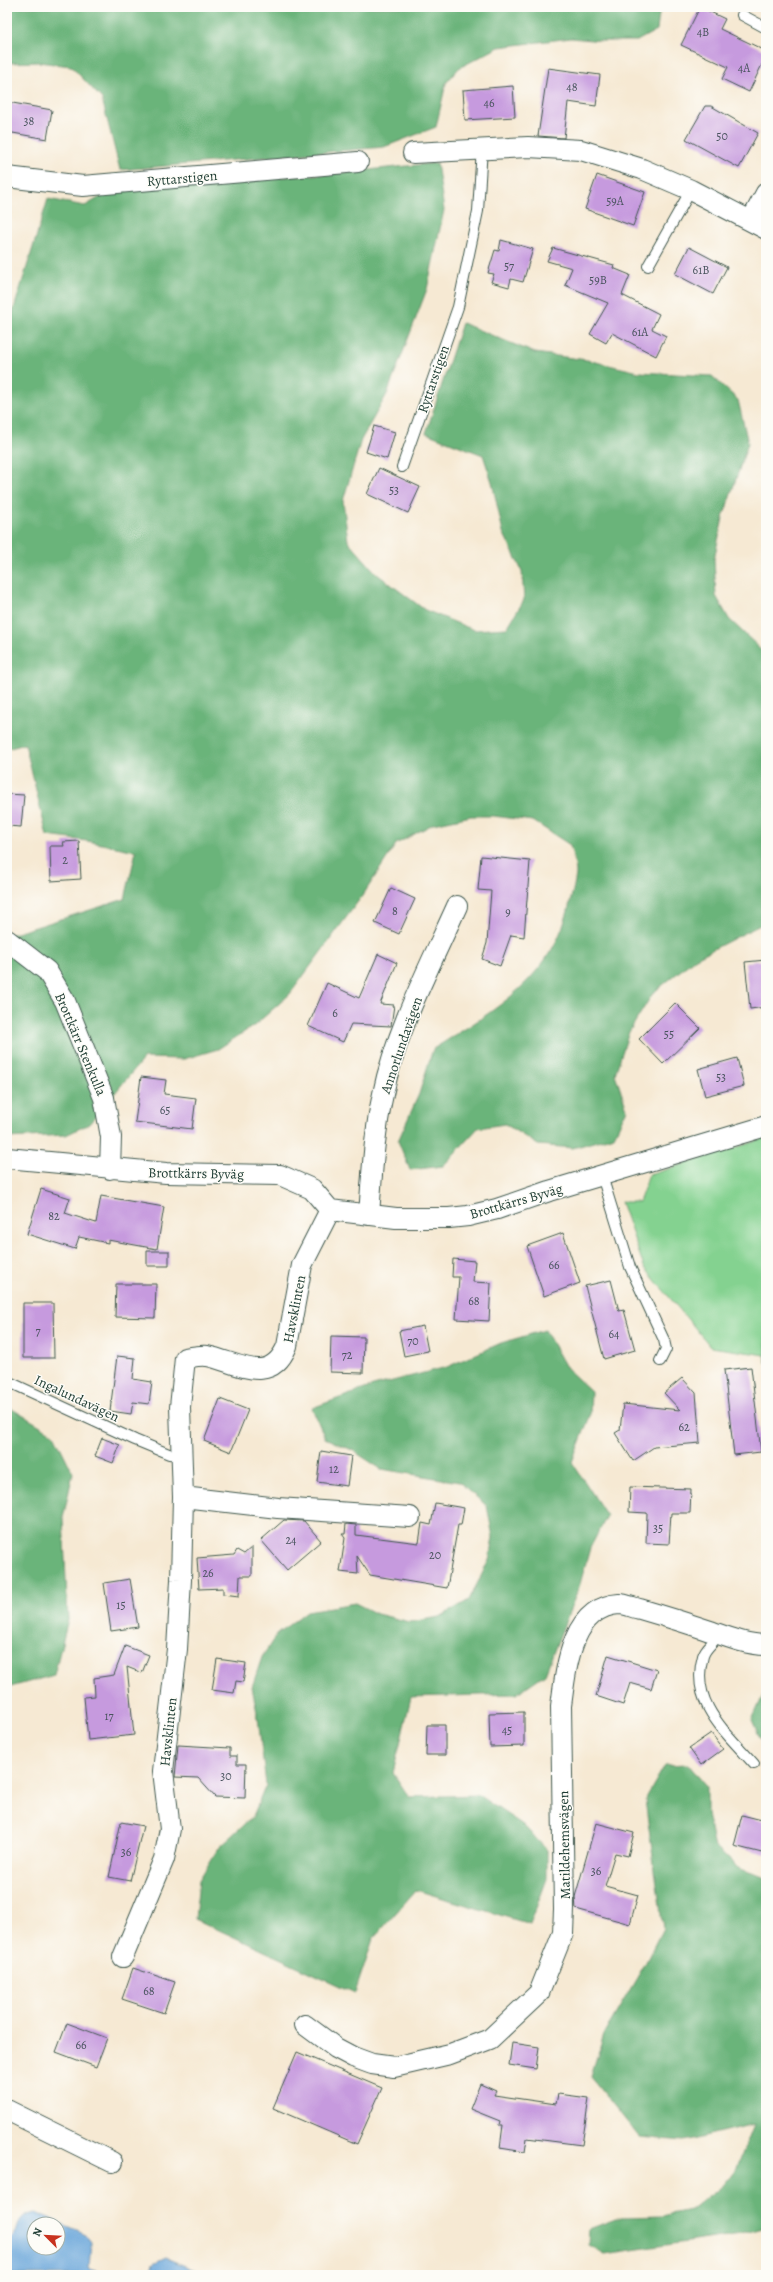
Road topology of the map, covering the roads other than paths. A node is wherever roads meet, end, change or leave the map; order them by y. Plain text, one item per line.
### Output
1 (742, 15) dead end
2 (766, 28) edge
3 (482, 148) junction
4 (413, 154) dead end
5 (358, 162) dead end
6 (7, 177) edge
7 (690, 190) junction
8 (766, 193) edge
9 (758, 225) edge
10 (648, 266) dead end
11 (402, 467) dead end
12 (456, 906) dead end
13 (7, 940) edge
14 (766, 1126) edge
15 (7, 1158) edge
16 (110, 1169) junction
17 (602, 1176) junction
18 (330, 1210) junction
19 (369, 1215) junction
20 (660, 1361) dead end
21 (7, 1382) edge
22 (180, 1455) junction
23 (183, 1497) junction
24 (410, 1517) dead end
25 (718, 1634) junction
26 (766, 1645) edge
27 (754, 1764) dead end
28 (123, 1957) dead end
29 (305, 2024) dead end
30 (7, 2110) edge
31 (112, 2162) dead end

1 - 2 lane
3 - 4 street
3 - 7 street
3 - 11 lane, Ryttarstigen
5 - 6 street, Ryttarstigen
7 - 9 street
7 - 10 lane
8 - 9 street
12 - 19 street, Annorlundavägen
13 - 16 street, Brottkärr Stenkulla
14 - 17 street, Brottkärrs Byväg
15 - 16 street, Brottkärrs Byväg
16 - 18 street, Brottkärrs Byväg
17 - 19 street, Brottkärrs Byväg
17 - 20 lane
18 - 19 street, Brottkärrs Byväg
18 - 22 street, Havsklinten
21 - 22 lane, Ingalundavägen
22 - 23 street, Havsklinten
23 - 24 street
23 - 28 street, Havsklinten
25 - 26 street, Matildehemsvägen
25 - 27 lane
25 - 29 street, Matildehemsvägen
30 - 31 street

